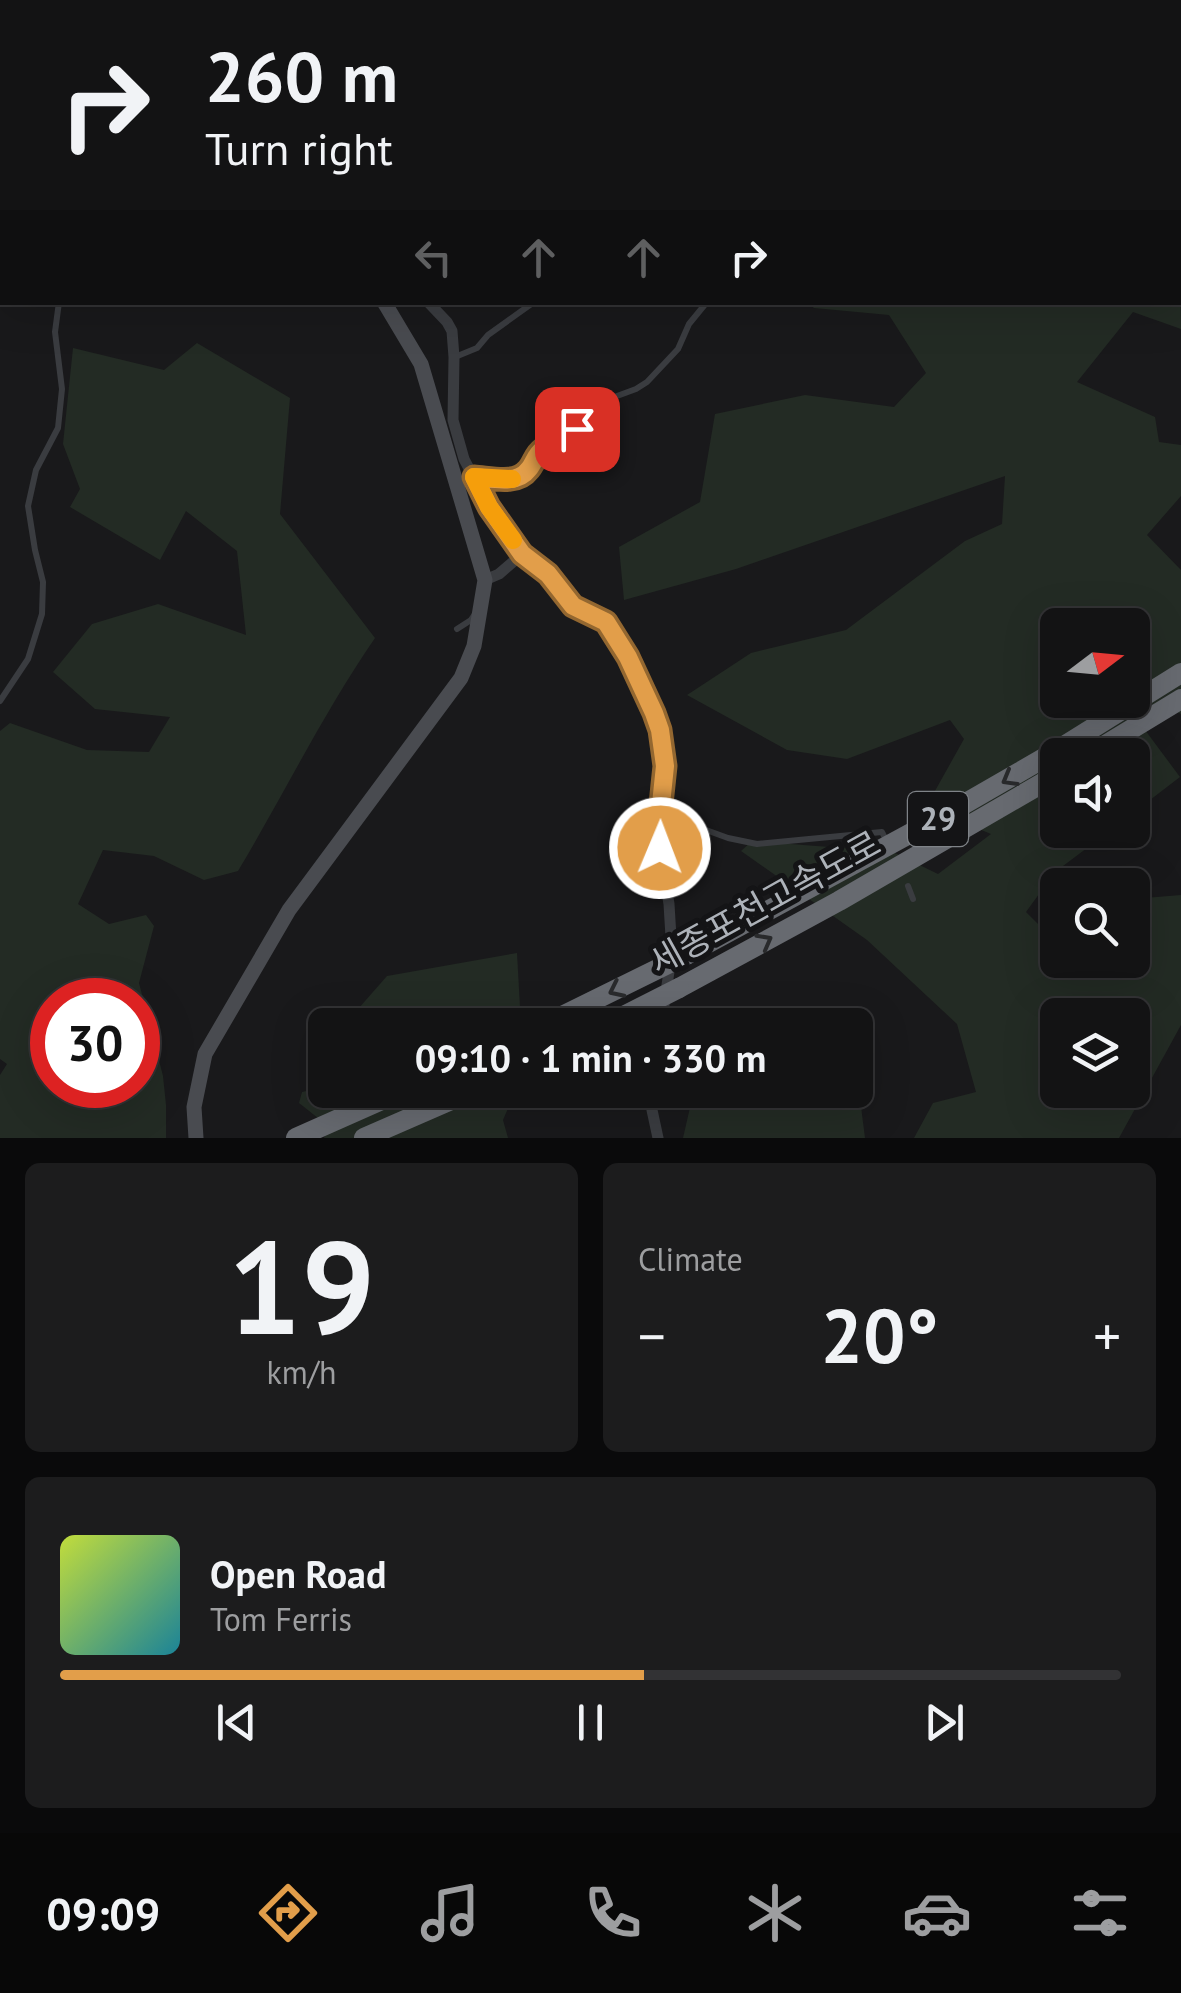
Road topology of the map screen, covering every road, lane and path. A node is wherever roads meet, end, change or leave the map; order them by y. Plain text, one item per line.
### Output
1 (59, 305) edge
2 (386, 305) edge
3 (430, 305) edge
4 (530, 305) edge
5 (704, 305) edge
6 (454, 357) junction
7 (474, 477) junction
8 (522, 554) junction
9 (485, 580) junction
10 (481, 604) junction
11 (457, 630) dead end
12 (1181, 672) edge
13 (1181, 699) edge
14 (0, 701) edge
15 (1117, 738) edge
16 (1040, 784) edge
17 (661, 799) junction
18 (884, 836) dead end
19 (908, 886) dead end
20 (913, 899) dead end
21 (578, 1008) edge
22 (640, 1008) edge
23 (664, 1008) edge
24 (364, 1108) edge
25 (433, 1108) edge
26 (652, 1108) edge
27 (196, 1138) edge
28 (296, 1138) edge
29 (364, 1138) edge
30 (658, 1138) edge

1 - 14 lane
2 - 9 street
3 - 6 street
4 - 6 lane
5 - 7 lane
6 - 7 street
7 - 8 street
8 - 9 street
8 - 17 street
9 - 10 street
10 - 11 lane
10 - 27 street
12 -> 21 highway, 세종포천고속도로 / 29, bridge
13 - 15 highway
22 -> 16 highway, 세종포천고속도로 / 29, bridge
17 - 18 lane
17 - 23 street
19 - 20 lane
24 - 28 highway
25 - 29 highway
26 - 30 street

